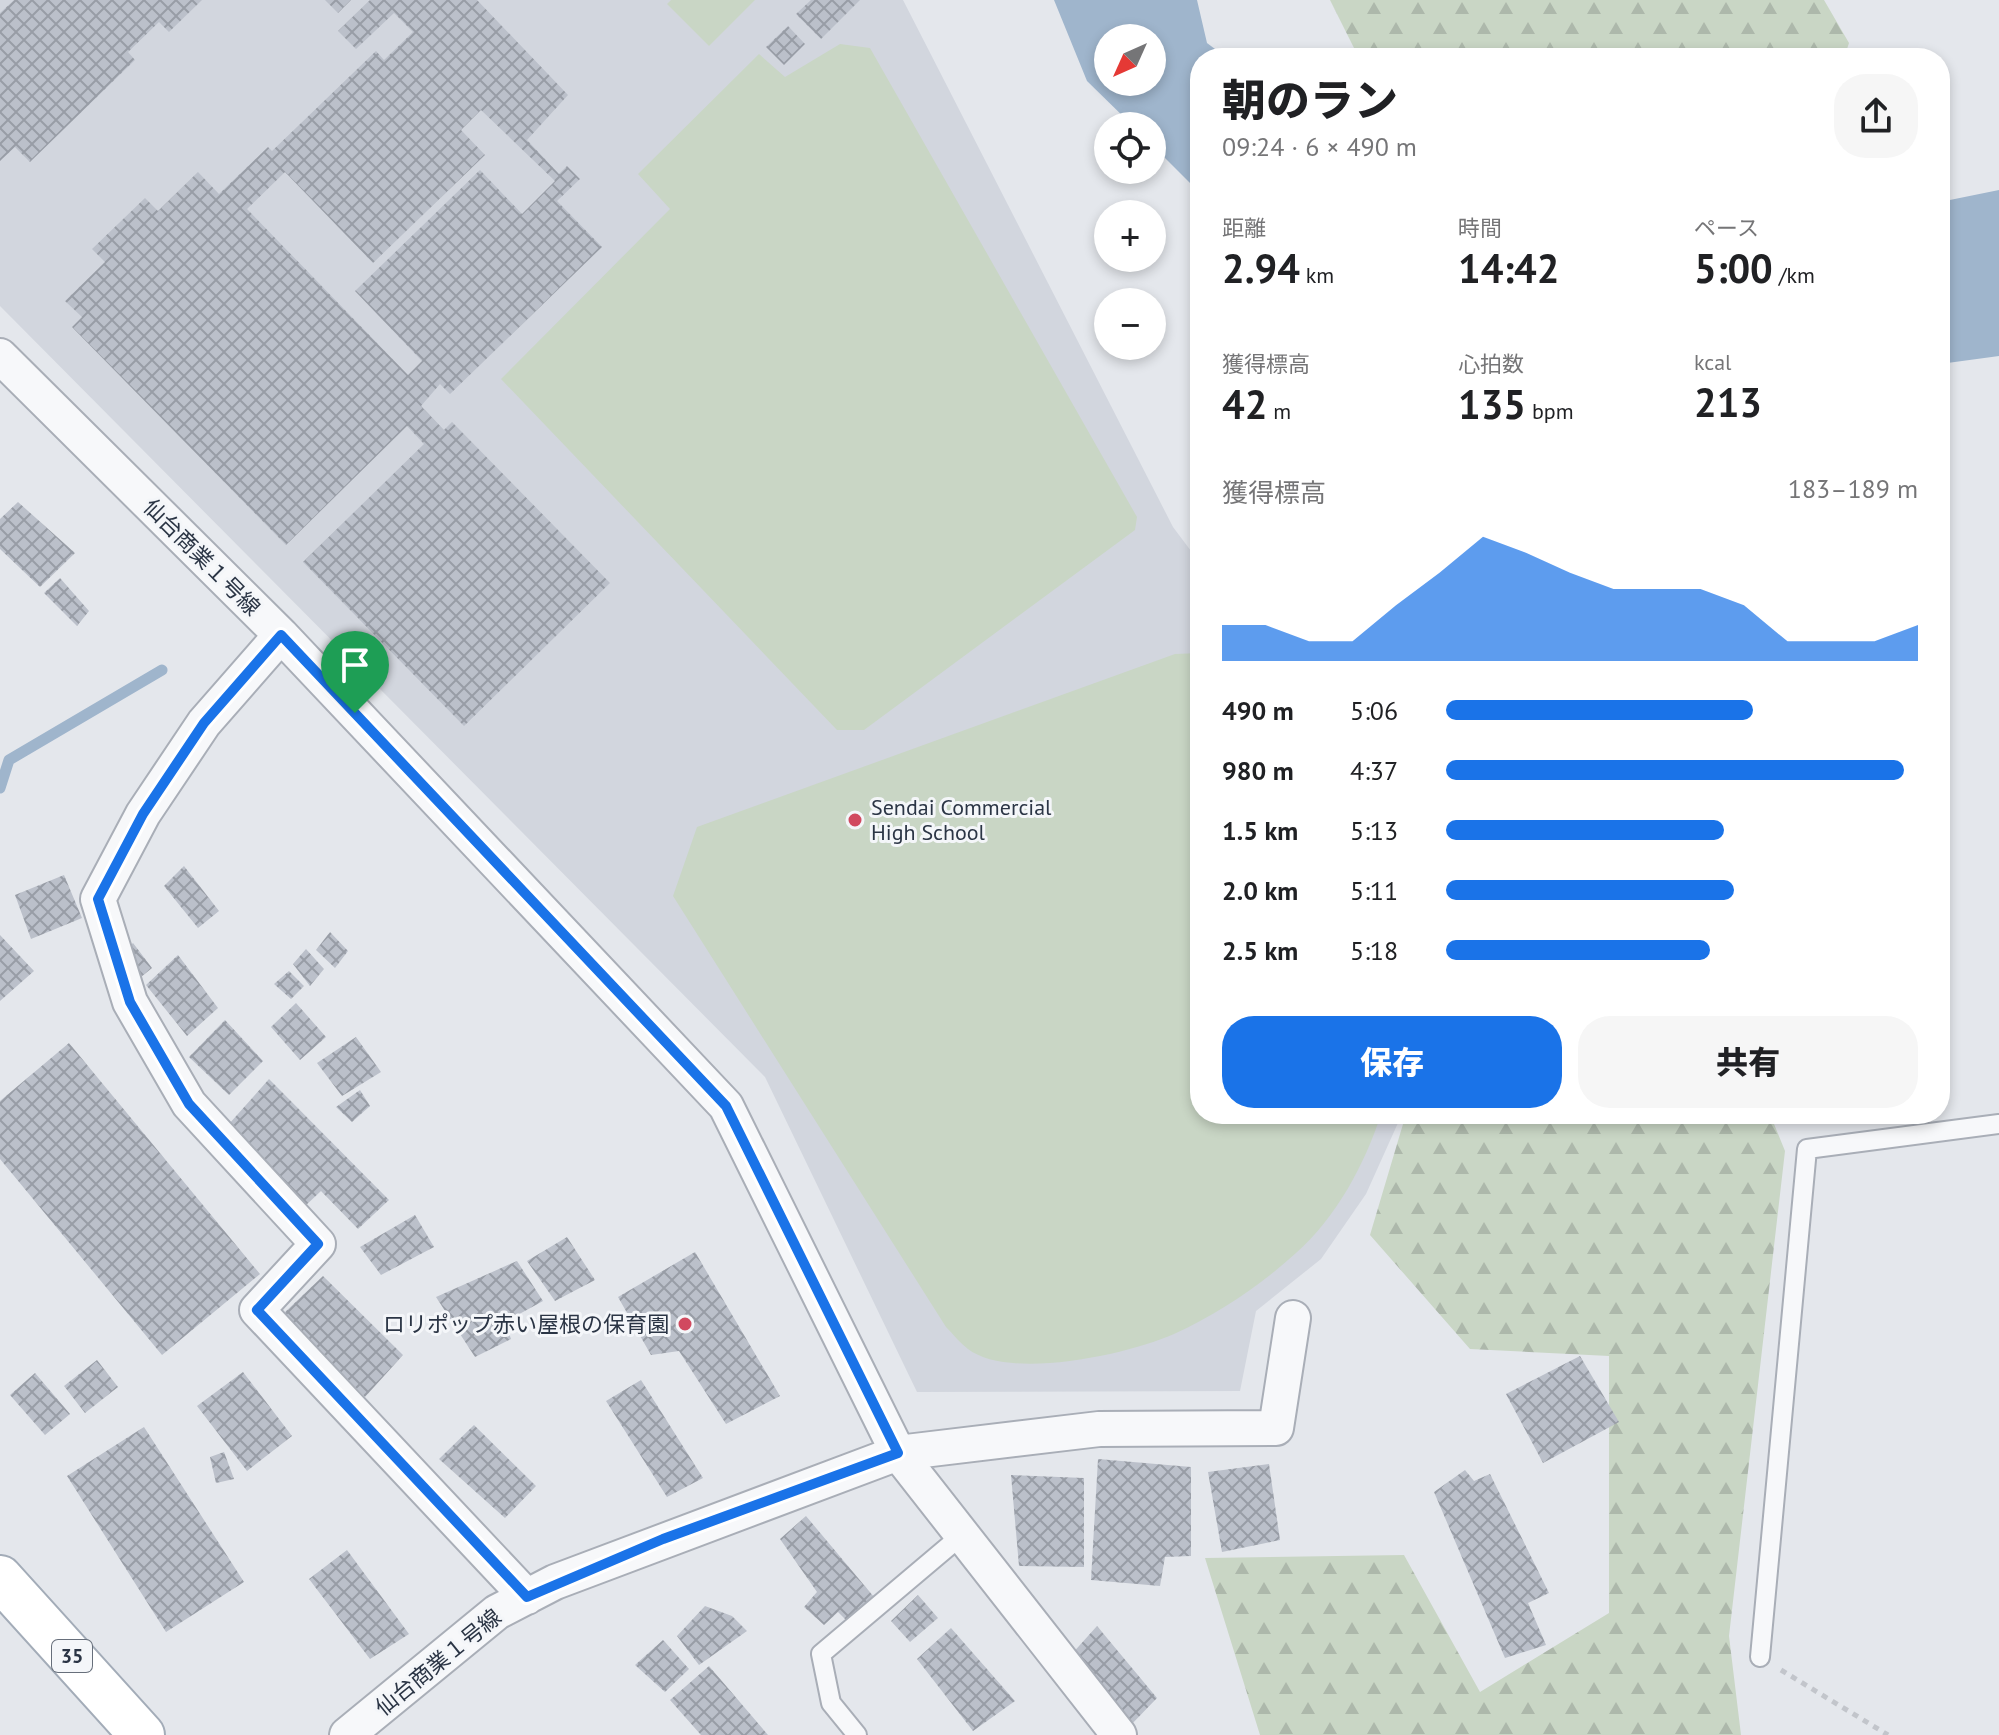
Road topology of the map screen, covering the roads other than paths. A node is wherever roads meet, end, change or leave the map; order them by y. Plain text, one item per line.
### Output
1 (0, 356) edge
2 (281, 635) junction
3 (1999, 1124) edge
4 (1293, 1318) dead end
5 (898, 1453) junction
6 (962, 1535) junction
7 (0, 1578) edge
8 (527, 1597) junction
9 (1760, 1657) road end
10 (142, 1735) edge
11 (347, 1735) edge
12 (857, 1735) edge
13 (1119, 1735) edge

1 - 2 street, 仙台商業１号線
2 - 5 street, 仙台商業１号線
2 - 8 street
3 - 9 lane
4 - 5 street
5 - 6 street
5 - 8 street, 仙台商業１号線
6 - 12 lane
6 - 13 street
7 - 10 main road, 35
8 - 11 street, 仙台商業１号線

